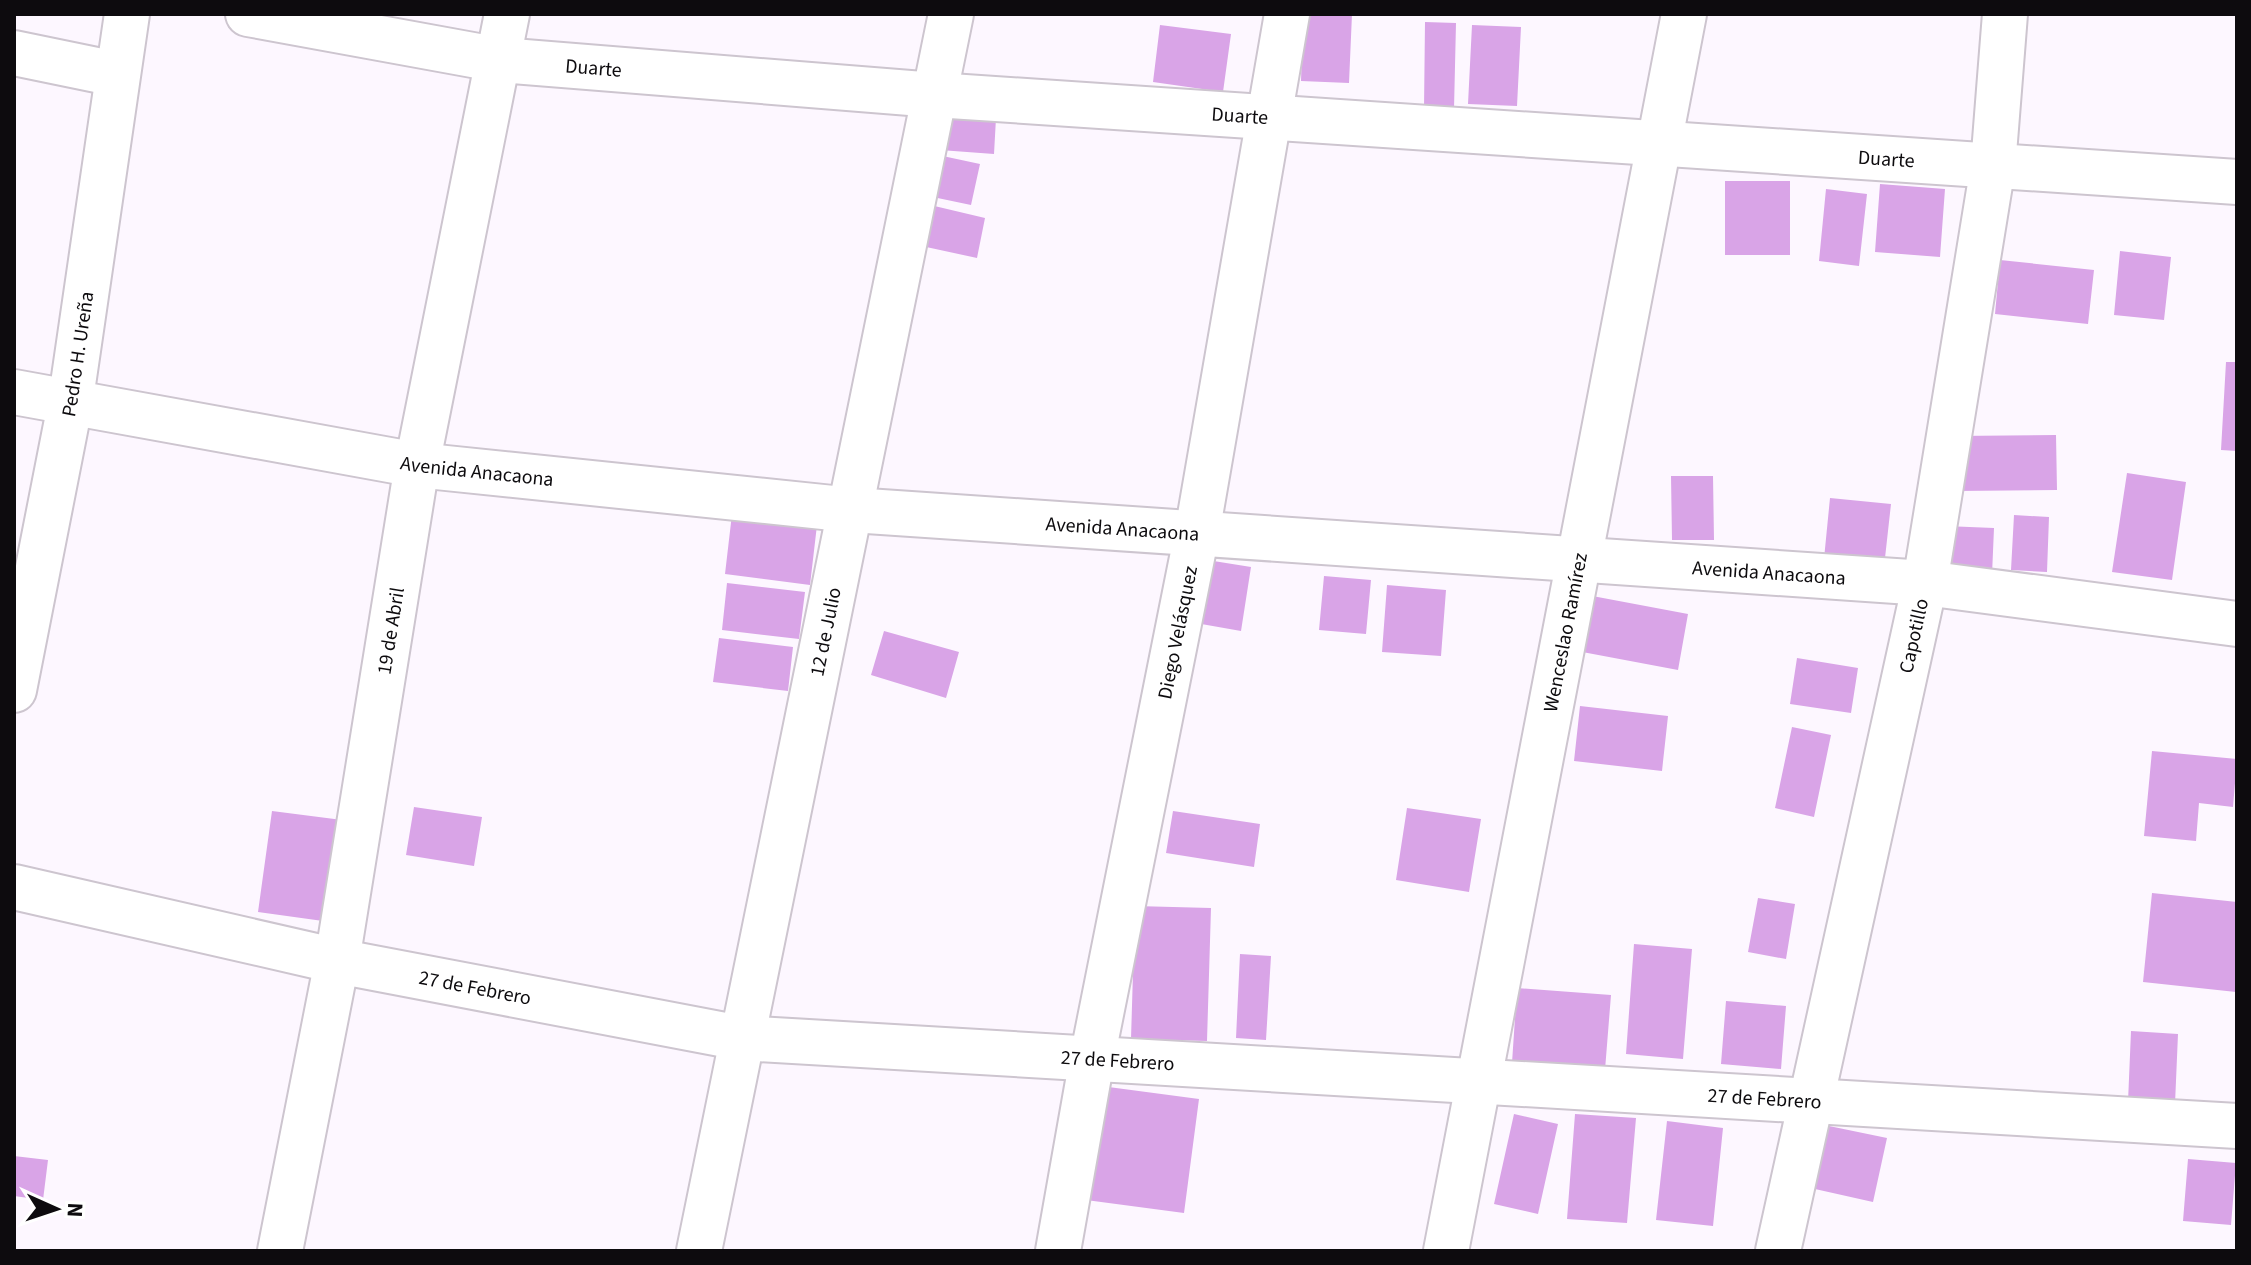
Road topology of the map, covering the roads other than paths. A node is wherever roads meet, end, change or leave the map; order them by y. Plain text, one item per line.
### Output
1 (127, 14) edge
2 (248, 14) edge
3 (507, 14) edge
4 (951, 14) edge
5 (1287, 14) edge
6 (1684, 14) edge
7 (2005, 14) edge
8 (14, 53) edge
9 (500, 60) junction
10 (116, 74) junction
11 (935, 95) junction
12 (1267, 117) junction
13 (1662, 144) junction
14 (1993, 166) junction
15 (2237, 182) edge
16 (14, 392) edge
17 (70, 405) junction
18 (417, 465) junction
19 (852, 510) junction
20 (1197, 533) junction
21 (1578, 559) junction
22 (1925, 583) junction
23 (2237, 624) edge
24 (14, 690) edge
25 (14, 887) edge
26 (337, 961) junction
27 (741, 1038) junction
28 (1092, 1059) junction
29 (1476, 1081) junction
30 (1810, 1101) junction
31 (2237, 1126) edge
32 (280, 1251) edge
33 (699, 1251) edge
34 (1058, 1251) edge
35 (1446, 1251) edge
36 (1778, 1251) edge

1 - 10 street, Pedro H. Ureña
2 - 9 street, Duarte
3 - 9 street, 19 de Abril
4 - 11 street, 12 de Julio
5 - 12 street, Diego Velásquez
6 - 13 street, Wenceslao Ramírez
7 - 14 street, Capotillo
8 - 10 street
9 - 11 street, Duarte
9 - 18 street, 19 de Abril
10 - 17 street, Pedro H. Ureña
11 - 12 street, Duarte
11 - 19 street, 12 de Julio
12 - 13 street, Duarte
12 - 20 street, Diego Velásquez
13 - 14 street, Duarte
13 - 21 street, Wenceslao Ramírez
14 - 15 street, Duarte
14 - 22 street, Capotillo
16 - 17 street, Avenida Anacaona
17 - 18 street, Avenida Anacaona
17 - 24 street, Pedro H. Ureña
18 - 19 street, Avenida Anacaona
18 - 26 street, 19 de Abril
19 - 20 street, Avenida Anacaona
19 - 27 street, 12 de Julio
20 - 21 street, Avenida Anacaona
20 - 28 street, Diego Velásquez
21 - 22 street, Avenida Anacaona
21 - 29 street, Wenceslao Ramírez
22 - 23 street, Avenida Anacaona
22 - 30 street, Capotillo
25 - 26 street, 27 de Febrero
26 - 27 street, 27 de Febrero
26 - 32 street, 19 de Abril
27 - 28 street, 27 de Febrero
27 - 33 street, 12 de Julio
28 - 29 street, 27 de Febrero
28 - 34 street, Diego Velásquez
29 - 30 street, 27 de Febrero
29 - 35 street, Wenceslao Ramírez
30 - 31 street, 27 de Febrero
30 - 36 street, Capotillo

